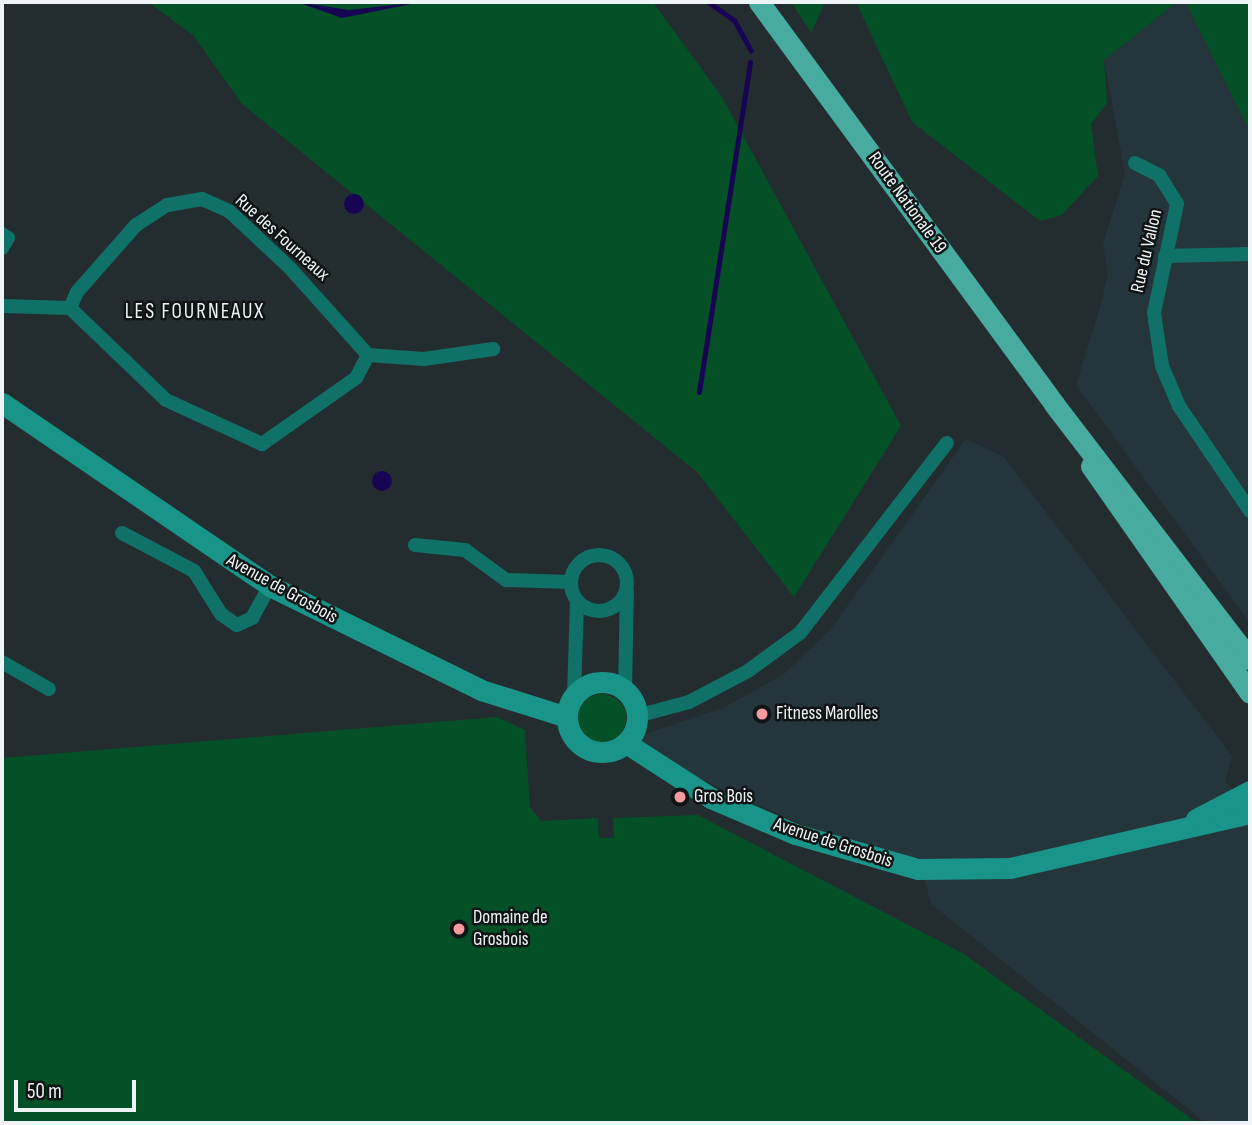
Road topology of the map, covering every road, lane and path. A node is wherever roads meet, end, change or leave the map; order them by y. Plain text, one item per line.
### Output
1 (759, 2) edge
2 (1135, 163) dead end
3 (2, 234) edge
4 (2, 248) edge
5 (1250, 254) edge
6 (1165, 256) junction
7 (3, 299) edge
8 (70, 308) junction
9 (493, 349) dead end
10 (368, 355) junction
11 (2, 403) edge
12 (1054, 404) junction
13 (10, 414) edge
14 (947, 443) dead end
15 (1250, 511) edge
16 (122, 533) dead end
17 (415, 545) dead end
18 (627, 581) junction
19 (571, 582) junction
20 (270, 586) junction
21 (577, 601) junction
22 (1250, 659) edge
23 (2, 662) edge
24 (49, 689) dead end
25 (625, 691) junction
26 (1250, 693) edge
27 (574, 696) junction
28 (637, 716) junction
29 (567, 717) junction
30 (626, 743) junction
31 (605, 752) junction
32 (1250, 791) edge
33 (711, 797) junction
34 (1250, 813) edge
35 (1166, 833) junction

1 - 12 main road, Route Nationale 19
2 - 6 street, Rue du Vallon
3 - 4 street
5 - 6 street
6 - 15 street, Rue du Vallon
7 - 8 street
8 - 10 street
8 - 10 street, Rue des Fourneaux
9 - 10 street
11 - 13 street, Avenue de Grosbois
12 - 22 main road, Route Nationale 19
12 - 26 main road, Route Nationale 19
13 - 20 street, Avenue de Grosbois
14 - 28 street
16 - 20 street
17 - 19 street
18 - 19 street
18 - 21 street
18 - 25 street
19 - 21 street
20 - 29 street, Avenue de Grosbois
21 - 27 street
23 - 24 street
25 - 27 street
25 - 28 street
27 - 29 street
28 - 30 street
29 - 31 street
30 - 31 street
30 - 33 street, Avenue de Grosbois
31 - 33 street, Avenue de Grosbois
32 - 35 street, Avenue de Grosbois
33 - 35 street, Avenue de Grosbois
34 - 35 street, Avenue de Grosbois

